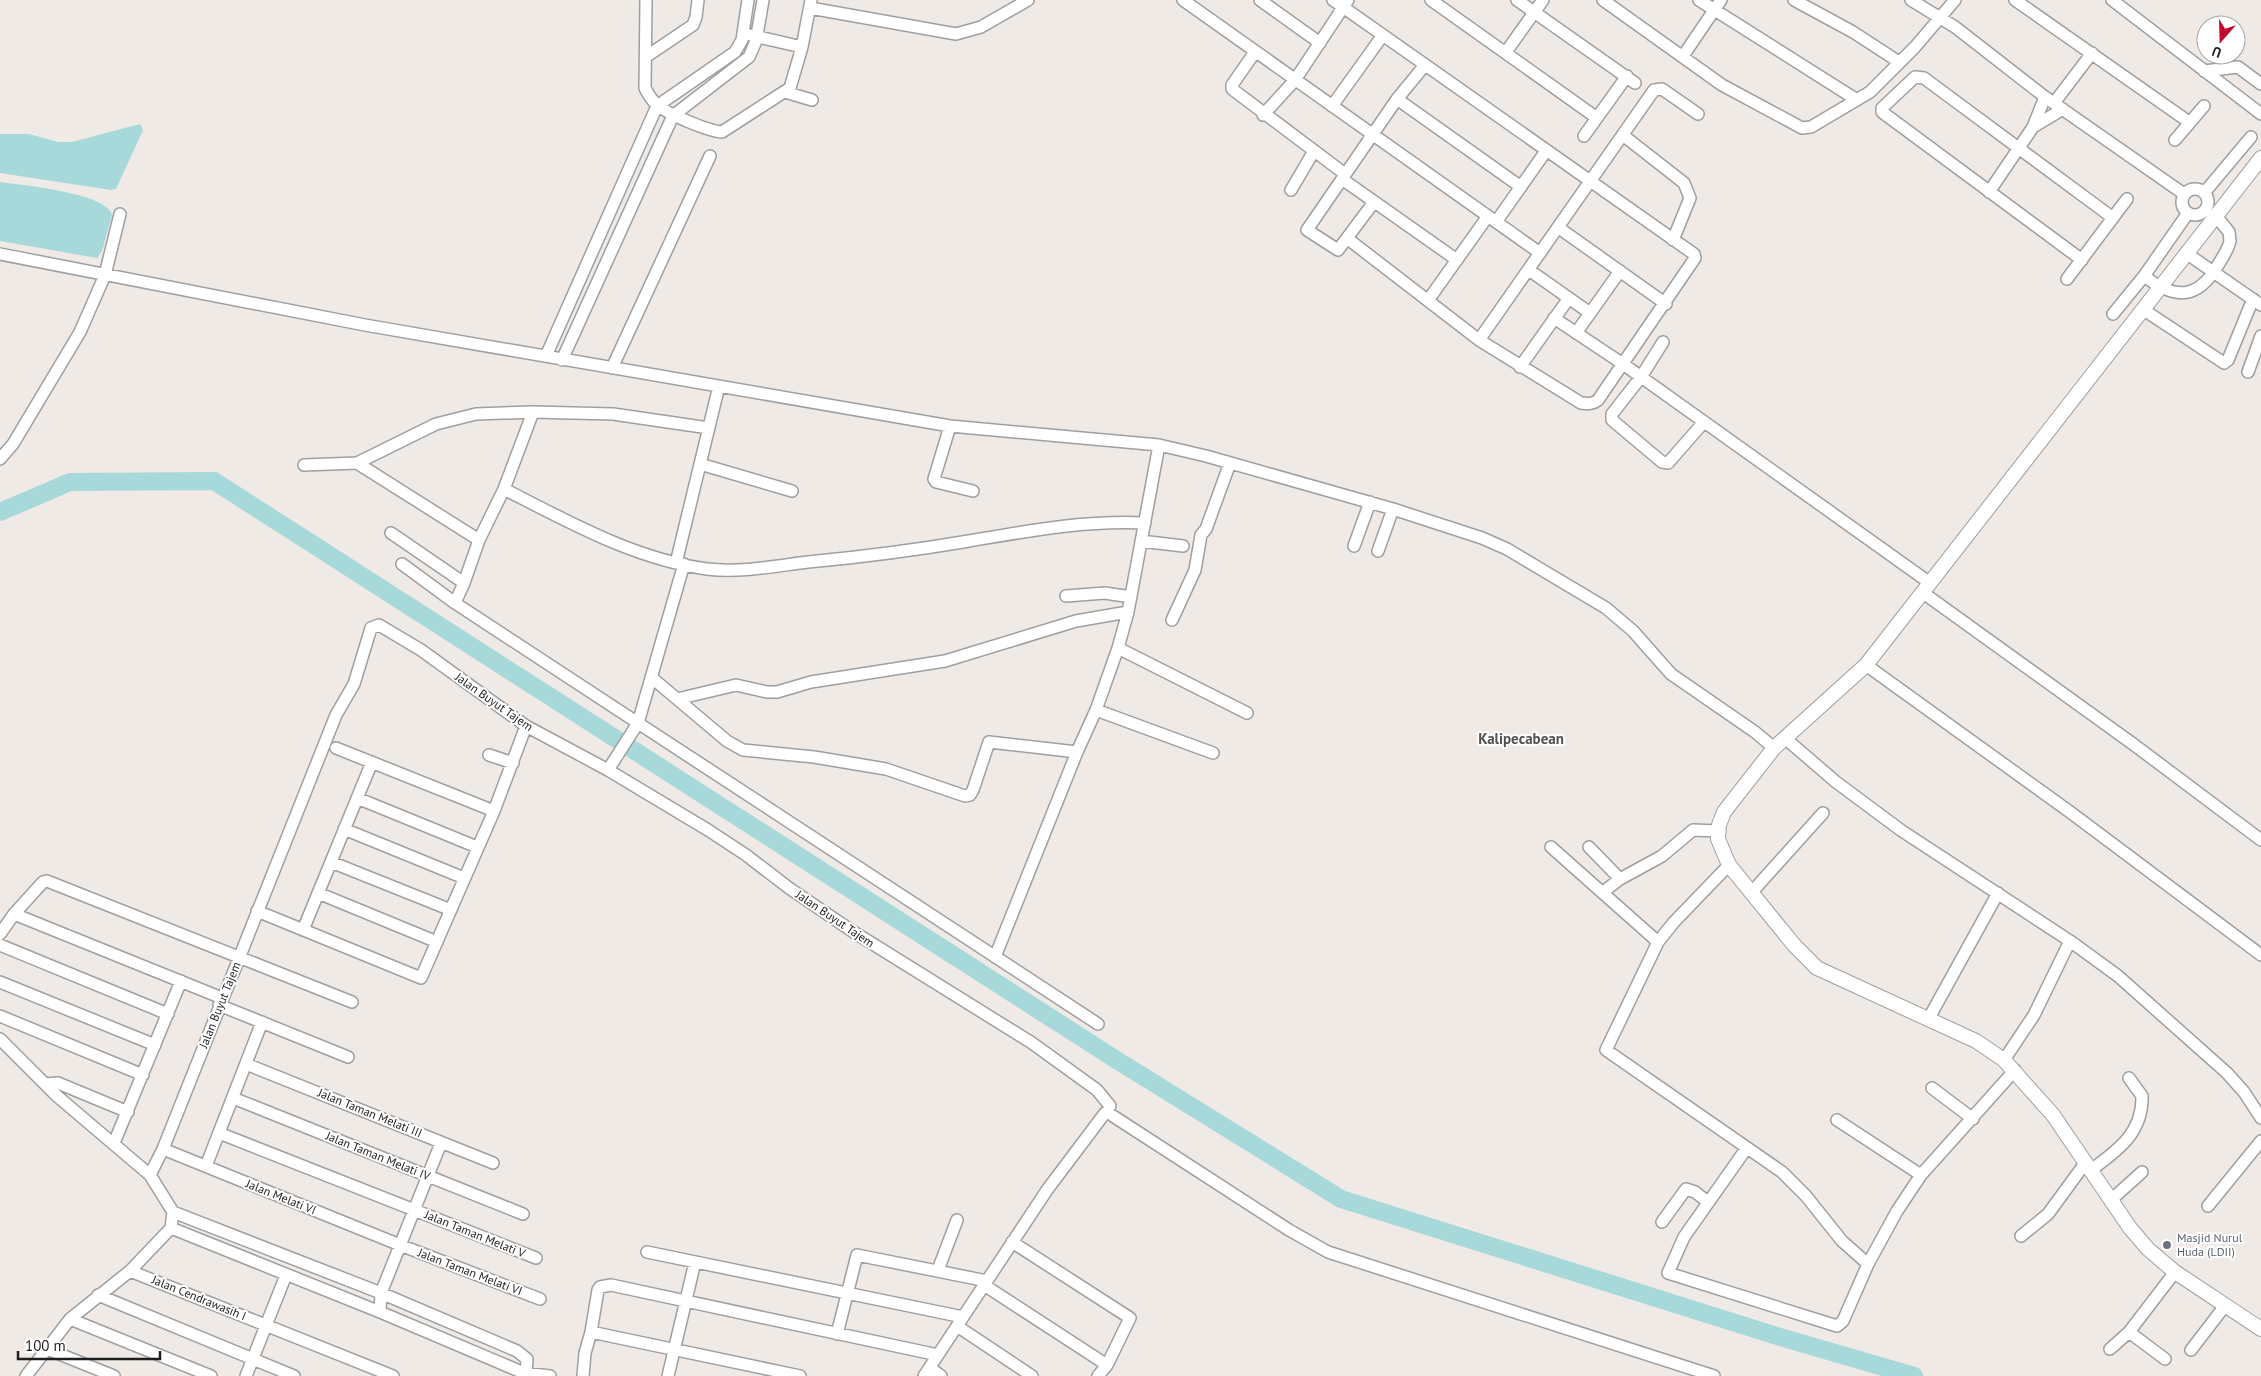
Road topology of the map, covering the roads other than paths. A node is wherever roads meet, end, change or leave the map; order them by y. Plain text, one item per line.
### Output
1 (646, 0) edge
2 (698, 0) edge
3 (748, 0) edge
4 (763, 0) edge
5 (1025, 0) edge
6 (1183, 0) edge
7 (1260, 0) edge
8 (1332, 0) edge
9 (1430, 0) edge
10 (1517, 0) edge
11 (1543, 0) edge
12 (1603, 0) edge
13 (1699, 0) edge
14 (1720, 0) edge
15 (1794, 0) edge
16 (1911, 0) edge
17 (1955, 0) edge
18 (2015, 0) edge
19 (2112, 0) edge
20 (810, 4) edge
21 (1345, 4) edge
22 (1714, 10) junction
23 (1535, 12) junction
24 (1947, 22) junction
25 (742, 34) junction
26 (756, 36) junction
27 (1383, 36) junction
28 (1320, 43) junction
29 (802, 47) junction
30 (1255, 52) junction
31 (1506, 52) junction
32 (2092, 53) junction
33 (647, 56) junction
34 (1683, 56) junction
35 (1899, 62) junction
36 (1425, 65) junction
37 (2204, 71) junction
38 (1295, 80) junction
39 (2261, 84) edge
40 (785, 92) junction
41 (812, 100) dead end
42 (1397, 100) junction
43 (1857, 100) junction
44 (2054, 103) junction
45 (1332, 106) junction
46 (2204, 106) dead end
47 (1263, 114) junction
48 (1698, 114) dead end
49 (2261, 114) edge
50 (654, 115) junction
51 (672, 117) junction
52 (1597, 118) junction
53 (2189, 122) junction
54 (2033, 128) junction
55 (1373, 135) junction
56 (1584, 136) dead end
57 (1624, 136) junction
58 (2251, 137) dead end
59 (2174, 140) dead end
60 (2018, 148) junction
61 (1314, 151) junction
62 (1546, 151) junction
63 (710, 156) dead end
64 (2260, 162) edge
65 (1344, 176) junction
66 (1591, 182) junction
67 (1521, 187) junction
68 (1291, 190) dead end
69 (1988, 192) junction
70 (2184, 194) junction
71 (2206, 195) junction
72 (2127, 199) dead end
73 (1374, 202) junction
74 (2225, 204) junction
75 (120, 214) dead end
76 (2191, 214) junction
77 (2216, 216) junction
78 (2113, 218) junction
79 (1492, 219) junction
80 (1558, 228) junction
81 (2203, 232) junction
82 (1348, 239) junction
83 (1673, 240) junction
84 (1540, 253) junction
85 (2186, 253) junction
86 (0, 254) edge
87 (1457, 260) junction
88 (2082, 260) junction
89 (1529, 270) junction
90 (1620, 271) junction
91 (2213, 273) junction
92 (108, 275) junction
93 (2144, 276) junction
94 (2067, 279) dead end
95 (2160, 288) junction
96 (573, 296) junction
97 (1569, 298) junction
98 (1429, 300) junction
99 (588, 302) junction
100 (2257, 302) edge
101 (1666, 304) junction
102 (2144, 310) junction
103 (1590, 313) junction
104 (2113, 314) dead end
105 (1554, 318) junction
106 (1576, 333) junction
107 (2261, 336) edge
108 (1479, 340) junction
109 (1663, 342) dead end
110 (546, 356) junction
111 (562, 360) junction
112 (1520, 367) junction
113 (612, 368) junction
114 (1632, 371) junction
115 (2248, 372) dead end
116 (724, 387) junction
117 (533, 412) junction
118 (1704, 422) junction
119 (950, 426) junction
120 (710, 428) junction
121 (1159, 445) junction
122 (0, 459) edge
123 (1230, 462) junction
124 (357, 463) junction
125 (700, 464) junction
126 (304, 465) dead end
127 (504, 489) junction
128 (792, 491) dead end
129 (973, 491) dead end
130 (1370, 502) junction
131 (1392, 509) junction
132 (1145, 523) junction
133 (391, 533) dead end
134 (479, 540) junction
135 (1141, 542) junction
136 (1183, 546) dead end
137 (1354, 546) dead end
138 (1378, 552) dead end
139 (402, 564) dead end
140 (680, 564) junction
141 (464, 583) junction
142 (1926, 588) junction
143 (1066, 596) dead end
144 (1130, 597) junction
145 (455, 603) junction
146 (1128, 612) junction
147 (1172, 620) dead end
148 (1118, 648) junction
149 (1866, 665) junction
150 (651, 677) junction
151 (678, 699) junction
152 (1096, 710) junction
153 (1247, 713) dead end
154 (637, 725) junction
155 (526, 726) junction
156 (1786, 739) junction
157 (336, 748) dead end
158 (1774, 748) junction
159 (1077, 752) junction
160 (1212, 754) dead end
161 (489, 755) dead end
162 (372, 762) junction
163 (513, 763) junction
164 (610, 766) junction
165 (357, 798) junction
166 (494, 811) junction
167 (1823, 813) dead end
168 (344, 829) junction
169 (1718, 831) junction
170 (2261, 840) edge
171 (1551, 847) dead end
172 (1589, 847) dead end
173 (477, 848) junction
174 (331, 862) junction
175 (1729, 866) junction
176 (464, 878) junction
177 (1620, 879) junction
178 (1603, 892) junction
179 (318, 893) junction
180 (1751, 893) junction
181 (1998, 893) junction
182 (451, 910) junction
183 (257, 911) junction
184 (14, 914) junction
185 (302, 930) junction
186 (0, 934) edge
187 (2070, 941) junction
188 (437, 942) junction
189 (1658, 942) junction
190 (0, 945) edge
191 (2261, 954) edge
192 (239, 956) junction
193 (996, 958) junction
194 (181, 981) junction
195 (0, 982) edge
196 (221, 1001) junction
197 (352, 1002) dead end
198 (168, 1014) junction
199 (0, 1016) edge
200 (1929, 1018) junction
201 (262, 1022) junction
202 (1098, 1024) dead end
203 (0, 1039) edge
204 (156, 1045) junction
205 (348, 1057) dead end
206 (2004, 1060) junction
207 (246, 1064) junction
208 (2015, 1070) junction
209 (143, 1075) junction
210 (2129, 1078) dead end
211 (45, 1084) junction
212 (1932, 1088) dead end
213 (233, 1098) junction
214 (128, 1112) junction
215 (1109, 1112) junction
216 (2261, 1118) edge
217 (1973, 1119) junction
218 (1838, 1120) dead end
219 (219, 1133) junction
220 (2261, 1141) edge
221 (441, 1142) junction
222 (114, 1143) junction
223 (163, 1149) junction
224 (1746, 1149) junction
225 (493, 1163) dead end
226 (206, 1166) junction
227 (2088, 1166) junction
228 (2142, 1172) dead end
229 (1921, 1175) junction
230 (150, 1176) junction
231 (428, 1176) junction
232 (2111, 1200) junction
233 (1708, 1202) junction
234 (2208, 1206) dead end
235 (414, 1210) junction
236 (173, 1212) junction
237 (523, 1214) dead end
238 (957, 1220) dead end
239 (1662, 1222) dead end
240 (171, 1228) junction
241 (2021, 1236) dead end
242 (1012, 1242) junction
243 (400, 1245) junction
244 (647, 1252) dead end
245 (536, 1258) dead end
246 (695, 1262) junction
247 (1868, 1264) junction
248 (130, 1270) junction
249 (938, 1270) junction
250 (2175, 1272) junction
251 (286, 1275) junction
252 (986, 1283) junction
253 (846, 1292) junction
254 (381, 1293) junction
255 (98, 1294) junction
256 (540, 1298) dead end
257 (685, 1302) junction
258 (2224, 1307) junction
259 (380, 1312) junction
260 (70, 1318) junction
261 (960, 1322) junction
262 (267, 1325) junction
263 (2261, 1330) edge
264 (591, 1332) junction
265 (2129, 1332) junction
266 (837, 1334) junction
267 (47, 1349) junction
268 (2110, 1349) dead end
269 (675, 1350) junction
270 (2191, 1350) dead end
271 (938, 1355) junction
272 (253, 1359) junction
273 (2165, 1359) dead end
274 (1107, 1365) junction
275 (927, 1372) edge
276 (531, 1375) edge
277 (26, 1376) edge
278 (114, 1376) edge
279 (212, 1376) edge
280 (246, 1376) edge
281 (294, 1376) edge
282 (393, 1376) edge
283 (550, 1376) edge
284 (583, 1376) edge
285 (668, 1376) edge
286 (800, 1376) edge
287 (941, 1376) edge
288 (1032, 1376) edge
289 (1098, 1376) edge
290 (1714, 1376) edge

1 - 33 street
2 - 33 street
3 - 25 street
4 - 26 street
5 - 20 street
6 - 30 street
7 - 28 street
8 - 21 street
9 - 31 street
10 - 23 street
11 - 23 street
12 - 34 street
13 - 22 street
14 - 22 street
15 - 35 street
16 - 24 street
17 - 24 street
18 - 32 street
19 - 37 street
20 - 29 street
21 - 27 street
21 - 28 street
22 - 34 street
22 - 43 street
23 - 31 street
23 - 52 street
24 - 35 street
24 - 44 street
25 - 26 street
25 - 50 street
26 - 29 street
26 - 51 street
27 - 36 street
27 - 45 street
28 - 38 street
29 - 40 street
30 - 38 street
30 - 47 street
31 - 52 street
32 - 44 street
32 - 53 street
33 - 50 street
34 - 43 street
35 - 43 street
36 - 42 street
36 - 62 street
37 - 39 street
37 - 49 street
38 - 45 street
38 - 47 street
40 - 41 street
40 - 51 street
42 - 55 street
42 - 67 street
44 - 54 street
44 - 54 street
44 - 70 street
45 - 55 street
46 - 53 street
47 - 61 street
48 - 57 street
50 - 51 street
50 - 96 street
51 - 99 street
52 - 56 street
53 - 59 street
54 - 60 street
55 - 65 street
55 - 79 street
57 - 66 street
57 - 83 street
58 - 71 street
60 - 69 street
60 - 69 street
60 - 78 street
61 - 65 street
61 - 68 street
62 - 66 street
62 - 67 street
63 - 113 street
64 - 74 street
65 - 73 street
65 - 82 street
66 - 80 street
66 - 83 street
67 - 79 street
69 - 88 street
70 - 71 street
70 - 76 street
71 - 74 street
71 - 76 street
72 - 78 street
73 - 82 street
73 - 87 street
74 - 77 street
75 - 92 street
76 - 81 street
76 - 93 street
77 - 81 street
77 - 91 street
78 - 88 street
79 - 84 street
79 - 87 street
80 - 84 street
80 - 90 street
81 - 85 street
82 - 98 street
83 - 101 street
84 - 89 street
85 - 91 street
85 - 95 street
86 - 92 street
87 - 98 street
88 - 94 street
89 - 97 street
89 - 108 street
90 - 101 street
90 - 103 street
91 - 95 street
91 - 100 street
92 - 110 street
92 - 122 street
93 - 95 street
93 - 104 street
95 - 102 street
96 - 99 street
96 - 110 street
97 - 103 street
97 - 105 street
98 - 108 street
99 - 111 street
100 - 102 street
101 - 114 street
102 - 142 street
103 - 106 street
105 - 106 street
105 - 112 street
106 - 114 street
107 - 115 street
108 - 112 street
109 - 114 street
110 - 111 street
111 - 113 street
112 - 114 street
113 - 116 street
114 - 118 street
114 - 118 street
116 - 119 street
116 - 120 street
117 - 120 street
117 - 124 street
117 - 127 street
118 - 142 street
119 - 121 street
119 - 129 street
120 - 125 street
121 - 123 street
121 - 132 street
123 - 130 street
123 - 147 street
124 - 126 street
124 - 134 street
125 - 128 street
125 - 140 street
127 - 134 street
127 - 140 street
130 - 131 street
130 - 137 street
131 - 138 street
131 - 158 street
132 - 135 street
132 - 140 street
133 - 141 street
134 - 141 street
135 - 136 street
135 - 144 street
139 - 145 street
140 - 150 street
141 - 145 street
142 - 149 street
142 - 170 street
143 - 144 street
144 - 146 street
145 - 154 street
146 - 148 street
146 - 151 street
148 - 152 street
148 - 153 street
149 - 156 street
149 - 191 street
150 - 151 street
150 - 154 street
151 - 159 street
152 - 159 street
152 - 160 street
154 - 164 street
154 - 193 street
155 - 163 street
155 - 164 street, Jalan Buyut Tajem
155 - 183 street, Jalan Buyut Tajem
156 - 158 street
156 - 181 street
157 - 162 street
158 - 169 street
159 - 193 street
161 - 163 street
162 - 165 street
162 - 166 street
163 - 166 street
164 - 215 street, Jalan Buyut Tajem
165 - 168 street
165 - 173 street
166 - 173 street
167 - 180 street
168 - 174 street
168 - 176 street
169 - 175 street
169 - 177 street
171 - 178 street
172 - 177 street
173 - 176 street
174 - 179 street
174 - 182 street
175 - 180 street
175 - 189 street
176 - 182 street
177 - 178 street
178 - 189 street
179 - 185 street
179 - 188 street
180 - 200 street
181 - 187 street
181 - 200 street
182 - 188 street
183 - 185 street
183 - 192 street, Jalan Buyut Tajem
184 - 186 street
184 - 192 street
184 - 194 street
185 - 188 street
187 - 206 street
187 - 216 street
189 - 224 street
190 - 198 street
192 - 196 street, Jalan Buyut Tajem
192 - 197 street
193 - 202 street
194 - 196 street
194 - 198 street
195 - 204 street
196 - 201 street
196 - 223 street, Jalan Buyut Tajem
198 - 204 street
199 - 209 street
200 - 206 street
201 - 205 street
201 - 207 street
203 - 211 street
204 - 209 street
206 - 208 street
207 - 213 street
207 - 221 street, Jalan Taman Melati III
208 - 217 street
208 - 227 street
209 - 214 street
210 - 227 street
211 - 214 street
211 - 222 street
212 - 217 street
213 - 219 street
213 - 231 street, Jalan Taman Melati IV
214 - 222 street
215 - 242 street
215 - 290 street, Jalan Buyut Tajem
217 - 229 street
218 - 229 street
219 - 226 street
219 - 235 street, Jalan Taman Melati V
220 - 234 street
221 - 225 street, Jalan Taman Melati III
221 - 231 street
222 - 230 street
223 - 226 street, Jalan Melati VI
223 - 230 street, Jalan Buyut Tajem
224 - 233 street
224 - 247 street
226 - 243 street, Jalan Melati VI
227 - 232 street
227 - 241 street
228 - 232 street
229 - 247 street
230 - 236 street
231 - 235 street
231 - 237 street, Jalan Taman Melati IV
232 - 250 street
233 - 239 street
233 - 247 street
235 - 243 street
235 - 245 street, Jalan Taman Melati V
236 - 240 street
236 - 254 street
238 - 249 street
240 - 248 street
240 - 251 street
242 - 252 street
242 - 274 street
243 - 254 street
243 - 256 street, Jalan Taman Melati VI
244 - 246 street
246 - 253 street
246 - 257 street
248 - 255 street
248 - 262 street, Jalan Cendrawasih I
249 - 252 street
249 - 253 street
250 - 258 street
250 - 265 street
251 - 259 street
251 - 262 street
252 - 261 street
252 - 274 street
253 - 261 street
253 - 266 street
254 - 259 street
254 - 276 street
255 - 260 street
255 - 272 street
257 - 264 street
257 - 266 street
257 - 269 street
258 - 263 street
258 - 270 street
259 - 276 street
260 - 267 street
260 - 279 street
261 - 271 street
261 - 288 street
262 - 272 street
262 - 282 street, Jalan Cendrawasih I
264 - 269 street
264 - 284 street
265 - 268 street
265 - 273 street
266 - 271 street
267 - 277 street
267 - 278 street
269 - 285 street
269 - 286 street
271 - 275 street
272 - 280 street
272 - 281 street
274 - 289 street
275 - 287 street
276 - 283 street

